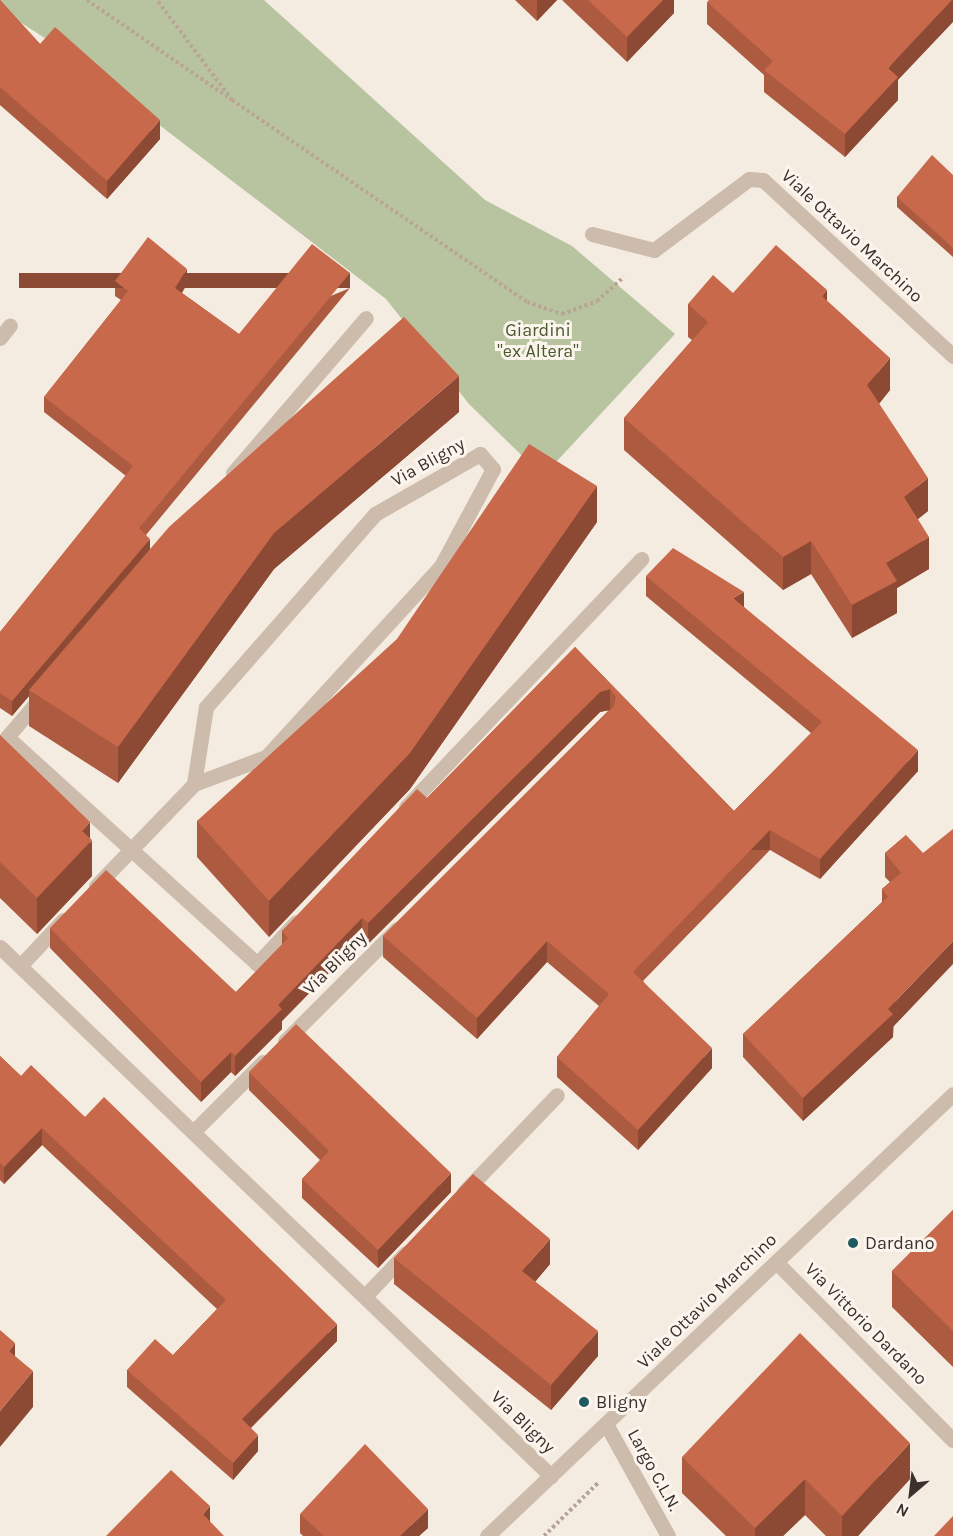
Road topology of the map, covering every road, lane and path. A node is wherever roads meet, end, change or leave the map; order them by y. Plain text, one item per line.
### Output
1 (87, 0) edge
2 (157, 0) edge
3 (232, 100) junction
4 (592, 234) dead end
5 (654, 250) junction
6 (366, 318) dead end
7 (10, 325) dead end
8 (0, 338) edge
9 (953, 356) edge
10 (221, 487) edge
11 (641, 559) dead end
12 (52, 684) edge
13 (194, 784) junction
14 (396, 818) edge
15 (130, 850) junction
16 (306, 912) edge
17 (413, 913) edge
18 (0, 947) edge
19 (20, 966) junction
20 (953, 1094) edge
21 (557, 1095) dead end
22 (194, 1132) junction
23 (453, 1204) edge
24 (421, 1237) edge
25 (776, 1262) junction
26 (365, 1296) junction
27 (606, 1424) junction
28 (953, 1440) edge
29 (624, 1457) junction
30 (551, 1476) junction
31 (487, 1536) edge
32 (544, 1536) edge
33 (668, 1536) edge

1 - 3 path
2 - 3 path
3 - 5 path
4 - 5 street
5 - 9 street, Viale Ottavio Marchino
6 - 10 street
7 - 8 street
11 - 14 street
12 - 15 street
13 - 13 street, Via Bligny
13 - 15 street, Via Bligny
15 - 16 street
15 - 19 street, Via Bligny
17 - 22 street, Via Bligny
18 - 19 street, Via Bligny
19 - 22 street, Via Bligny
20 - 25 street, Viale Ottavio Marchino
21 - 23 street
22 - 26 street, Via Bligny
24 - 26 street
25 - 27 street, Viale Ottavio Marchino
25 - 28 street, Via Vittorio Dardano
26 - 30 street, Via Bligny
27 - 29 street, Largo C.L.N.
27 - 30 street, Viale Ottavio Marchino
29 - 32 path
29 - 33 street, Largo C.L.N.
30 - 31 street, Viale Ottavio Marchino

